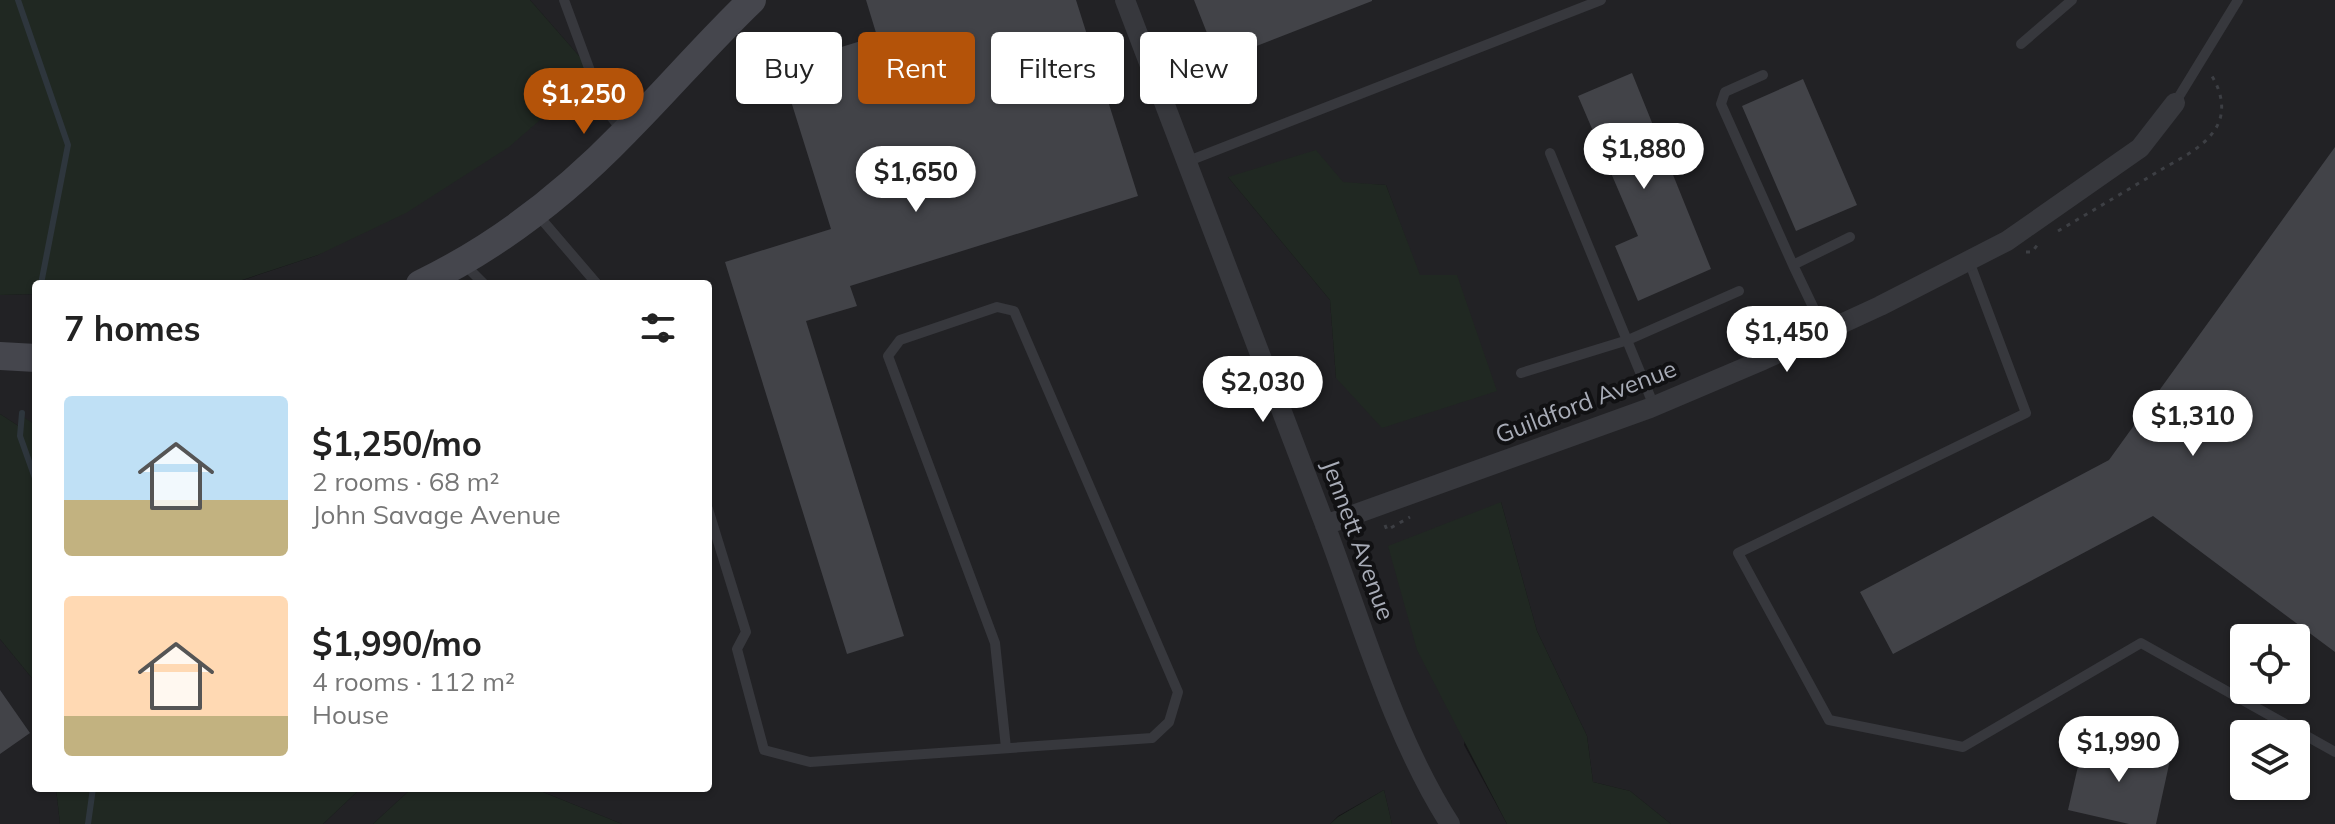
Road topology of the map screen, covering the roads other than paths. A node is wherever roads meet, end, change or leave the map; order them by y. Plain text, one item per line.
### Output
1 (564, 0) edge
2 (752, 0) edge
3 (1125, 0) edge
4 (1601, 0) edge
5 (2072, 0) edge
6 (2238, 0) edge
7 (2021, 44) dead end
8 (1763, 75) dead end
9 (2175, 103) joint
10 (624, 134) junction
11 (1550, 153) dead end
12 (1186, 162) junction
13 (535, 212) junction
14 (1850, 237) dead end
15 (1969, 261) junction
16 (462, 262) junction
17 (1793, 265) junction
18 (428, 280) edge
19 (480, 280) edge
20 (594, 280) edge
21 (1739, 291) dead end
22 (1825, 332) junction
23 (1628, 340) junction
24 (0, 356) edge
25 (32, 358) edge
26 (1521, 373) dead end
27 (1654, 406) junction
28 (712, 522) edge
29 (1325, 525) junction
30 (1006, 748) junction
31 (2335, 752) edge
32 (1450, 824) edge

1 - 10 lane
2 - 10 main road
3 - 12 street, Jennett Avenue
4 - 12 lane
5 - 7 lane
6 - 9 lane
8 - 17 lane
9 - 15 street, Guildford Avenue
10 - 13 main road
11 - 23 lane
12 - 29 street, Jennett Avenue
13 - 16 main road
13 - 20 lane
14 - 17 lane
15 - 22 street, Guildford Avenue
15 - 31 lane
16 - 18 main road
16 - 19 lane
17 - 22 lane
21 - 23 lane
22 - 27 street, Guildford Avenue
23 - 26 lane
23 - 27 lane
24 - 25 main road
27 - 29 street, Guildford Avenue
28 - 30 lane
29 - 32 street, Jennett Avenue
30 - 30 lane

